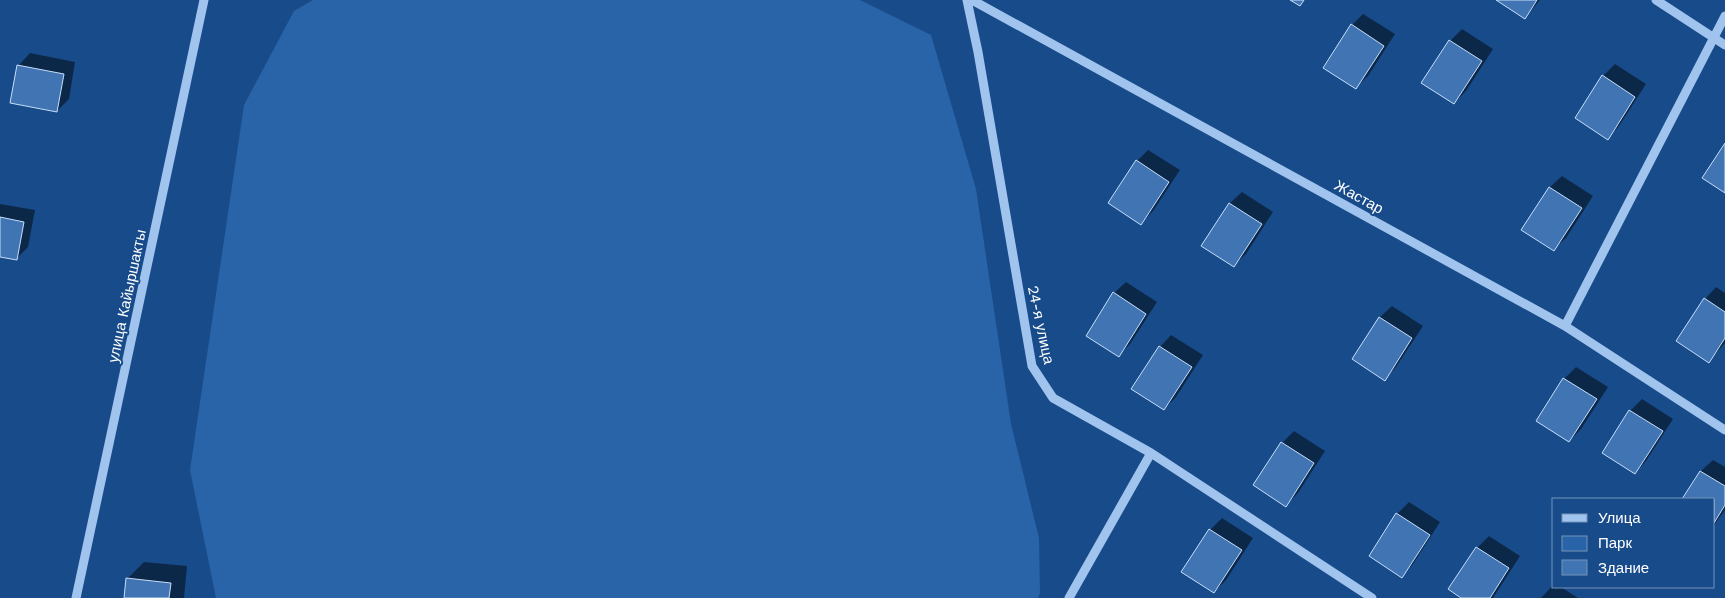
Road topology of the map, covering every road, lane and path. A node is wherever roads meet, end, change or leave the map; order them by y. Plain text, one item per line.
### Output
1 (204, 0) edge
2 (967, 0) edge
3 (972, 0) edge
4 (1656, 0) edge
5 (1725, 16) edge
6 (1713, 37) junction
7 (1725, 45) edge
8 (1565, 326) junction
9 (1725, 430) edge
10 (1151, 453) junction
11 (76, 598) edge
12 (1069, 598) edge
13 (1372, 598) edge

1 - 11 street, улица Кайыршакты
2 - 10 street, 24-я улица
3 - 8 street, Жастар
4 - 6 street
5 - 6 street
6 - 7 street
6 - 8 street
8 - 9 street, Жастар
10 - 12 street
10 - 13 street, 24-я улица

